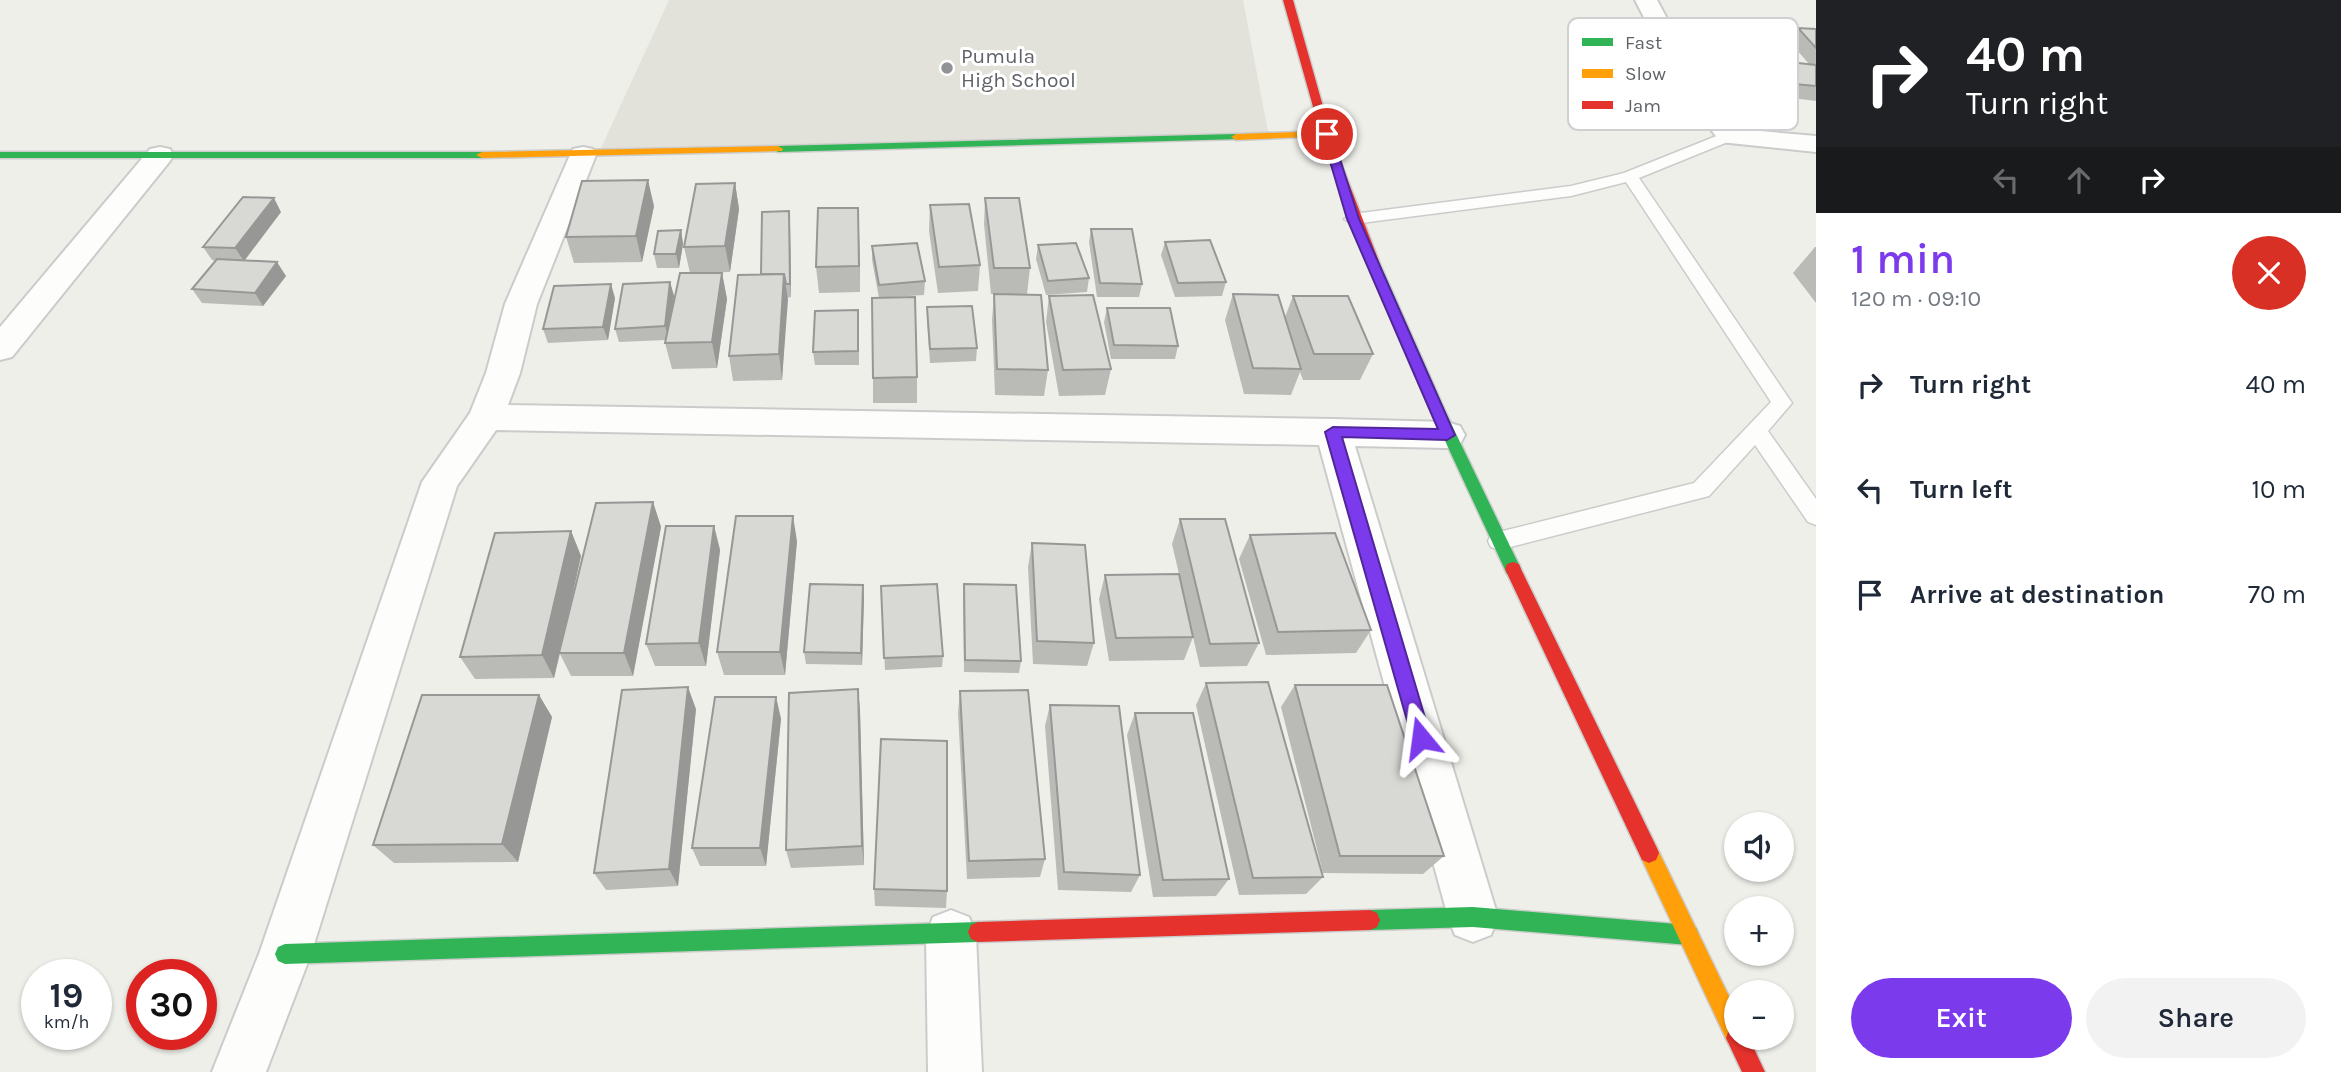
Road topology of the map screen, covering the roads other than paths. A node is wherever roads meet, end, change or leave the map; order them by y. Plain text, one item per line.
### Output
1 (1288, 0) edge
2 (1646, 0) edge
3 (1656, 18) edge
4 (1724, 130) edge
5 (1327, 134) junction
6 (1729, 136) junction
7 (1816, 144) edge
8 (0, 155) edge
9 (160, 155) junction
10 (583, 155) junction
11 (1630, 176) junction
12 (1353, 219) junction
13 (0, 349) edge
14 (486, 417) junction
15 (1756, 430) junction
16 (1333, 432) junction
17 (1447, 435) junction
18 (1816, 516) edge
19 (1499, 541) junction
20 (1473, 917) junction
21 (951, 935) junction
22 (1689, 935) junction
23 (285, 954) junction
24 (1724, 1009) edge
25 (1744, 1050) edge
26 (239, 1072) edge
27 (955, 1072) edge
28 (1754, 1072) edge

1 - 5 street
2 - 3 street
4 - 6 street
5 - 10 street
5 - 12 street
6 - 7 street
6 - 11 lane
8 - 9 street
9 - 10 street
9 - 13 street
10 - 14 street
11 - 12 lane
11 - 15 lane
12 - 17 street
14 - 16 street
14 - 23 street
15 - 18 lane
15 - 19 lane
16 - 17 street
16 - 20 street
17 - 19 street
19 - 22 street
20 - 21 street
20 - 22 street
21 - 23 street
21 - 27 street
22 - 24 street
23 - 26 street
25 - 28 street

